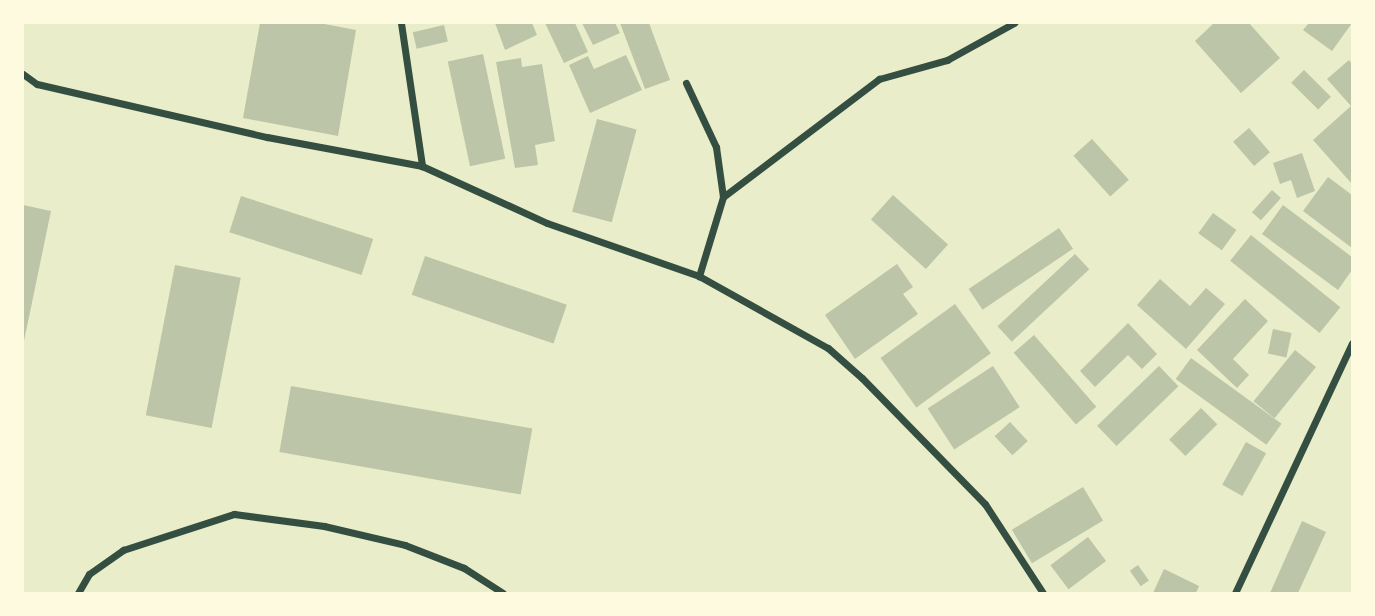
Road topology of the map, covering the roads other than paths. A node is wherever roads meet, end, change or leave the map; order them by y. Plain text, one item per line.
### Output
1 (401, 23) edge
2 (1014, 23) edge
3 (23, 74) edge
4 (686, 83) dead end
5 (422, 166) junction
6 (723, 197) junction
7 (699, 276) junction
8 (1352, 343) edge
9 (78, 593) edge
10 (503, 593) edge
11 (1043, 593) edge
12 (1235, 593) edge

1 - 5 street
2 - 6 street
3 - 5 street
4 - 6 street
5 - 7 street
6 - 7 street
7 - 11 street
8 - 12 street
9 - 10 street

